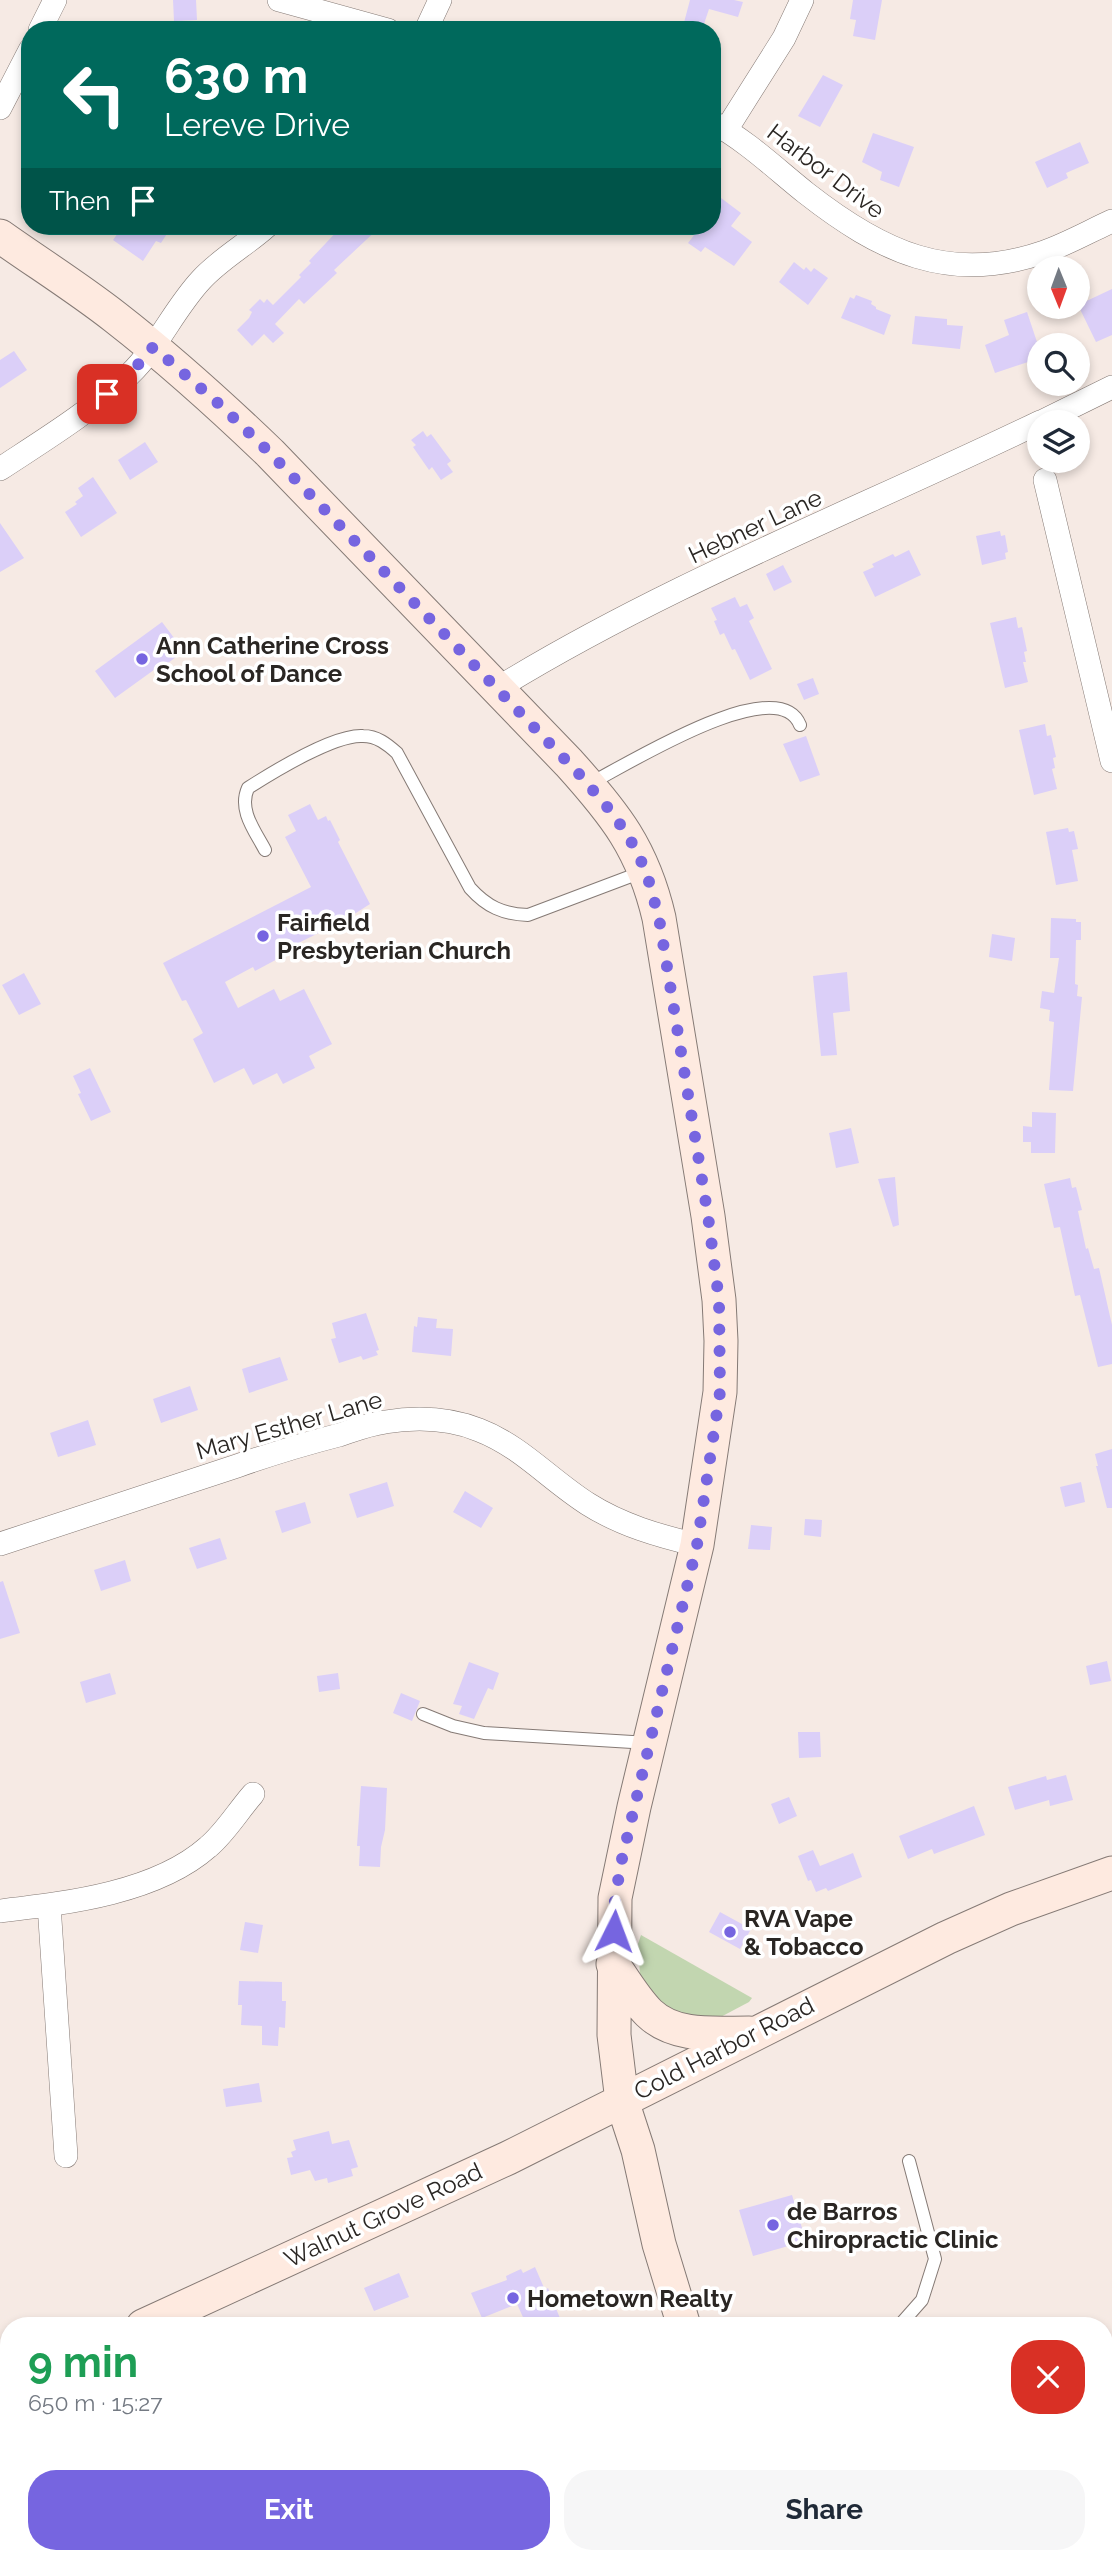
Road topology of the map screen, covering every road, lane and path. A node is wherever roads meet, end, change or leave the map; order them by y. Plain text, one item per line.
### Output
1 (55, 0) edge
2 (279, 0) edge
3 (440, 0) edge
4 (802, 0) edge
5 (44, 21) edge
6 (355, 21) edge
7 (430, 21) edge
8 (21, 67) edge
9 (0, 108) edge
10 (721, 123) edge
11 (721, 128) edge
12 (1112, 221) edge
13 (255, 235) edge
14 (0, 236) edge
15 (153, 347) junction
16 (1112, 387) edge
17 (1065, 410) edge
18 (1027, 428) edge
19 (0, 469) edge
20 (1045, 480) dead end
21 (498, 688) junction
22 (800, 725) dead end
23 (1112, 761) edge
24 (588, 785) junction
25 (265, 850) dead end
26 (646, 871) junction
27 (0, 1544) edge
28 (697, 1545) junction
29 (423, 1714) dead end
30 (649, 1743) junction
31 (253, 1794) dead end
32 (1112, 1873) edge
33 (49, 1905) junction
34 (0, 1911) edge
35 (613, 1964) junction
36 (753, 2033) junction
37 (622, 2101) junction
38 (66, 2156) dead end
39 (909, 2161) dead end
40 (163, 2317) edge
41 (681, 2317) edge
42 (907, 2317) edge

1 - 5 street
2 - 6 street
3 - 7 street
4 - 10 street
8 - 9 street
11 - 12 street, Harbor Drive
13 - 15 street
14 - 15 main road, Cold Harbor Road
15 - 19 street
15 - 21 main road, Cold Harbor Road
16 - 17 street, Hebner Lane
18 - 21 street, Hebner Lane
20 - 23 street
21 - 24 main road, Cold Harbor Road
22 - 24 lane
24 - 26 main road, Cold Harbor Road
25 - 26 lane
26 - 28 main road, Cold Harbor Road
27 - 28 street, Mary Esther Lane
28 - 30 main road, Cold Harbor Road
29 - 30 lane
30 - 35 main road, Cold Harbor Road
31 - 33 street
32 - 36 main road, Cold Harbor Road
33 - 34 street
33 - 38 street
35 - 36 main road
35 - 37 main road, Cold Harbor Road
36 - 37 main road, Cold Harbor Road
37 - 40 main road, Walnut Grove Road
37 - 41 main road
39 - 42 lane

